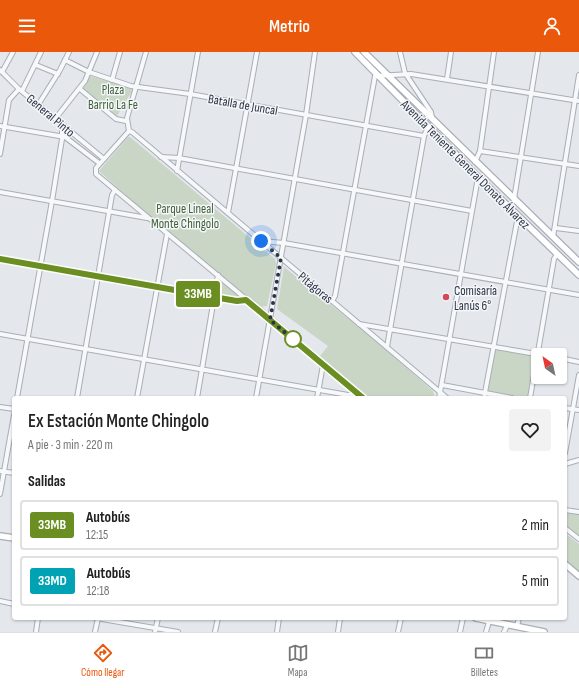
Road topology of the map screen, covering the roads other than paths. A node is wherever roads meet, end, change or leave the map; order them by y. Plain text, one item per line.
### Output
1 (13, 52) edge
2 (41, 52) edge
3 (69, 52) edge
4 (98, 52) edge
5 (120, 52) edge
6 (146, 52) edge
7 (198, 52) edge
8 (257, 52) edge
9 (315, 52) edge
10 (355, 52) edge
11 (364, 52) edge
12 (400, 52) edge
13 (451, 52) edge
14 (494, 52) edge
15 (538, 52) edge
16 (65, 60) junction
17 (36, 65) junction
18 (1, 71) edge
19 (89, 72) junction
20 (406, 73) junction
21 (58, 74) junction
22 (386, 74) junction
23 (377, 75) junction
24 (579, 75) edge
25 (447, 79) junction
26 (112, 80) junction
27 (136, 86) junction
28 (489, 86) junction
29 (80, 89) junction
30 (21, 90) junction
31 (532, 93) junction
32 (190, 94) junction
33 (577, 100) edge
34 (248, 104) junction
35 (38, 105) junction
36 (306, 115) junction
37 (55, 119) junction
38 (432, 120) junction
39 (126, 121) junction
40 (62, 124) junction
41 (365, 125) junction
42 (2, 127) edge
43 (428, 127) junction
44 (129, 131) junction
45 (62, 136) junction
46 (424, 136) junction
47 (480, 151) junction
48 (0, 154) edge
49 (522, 156) junction
50 (161, 157) junction
51 (179, 158) junction
52 (104, 159) junction
53 (475, 162) junction
54 (99, 163) junction
55 (564, 164) junction
56 (579, 166) edge
57 (237, 169) junction
58 (177, 171) junction
59 (295, 178) junction
60 (480, 178) junction
61 (353, 189) junction
62 (115, 190) junction
63 (0, 192) edge
64 (413, 199) junction
65 (514, 199) junction
66 (52, 201) junction
67 (472, 211) junction
68 (109, 212) junction
69 (228, 213) junction
70 (518, 216) junction
71 (148, 218) junction
72 (556, 228) junction
73 (579, 231) edge
74 (167, 234) junction
75 (553, 237) junction
76 (261, 241) junction
77 (284, 243) junction
78 (342, 253) junction
79 (557, 254) junction
80 (281, 258) junction
81 (0, 259) edge
82 (579, 262) edge
83 (401, 264) junction
84 (40, 266) junction
85 (218, 275) junction
86 (461, 275) junction
87 (579, 275) edge
88 (98, 276) junction
89 (505, 282) junction
90 (157, 286) junction
91 (549, 290) junction
92 (579, 295) edge
93 (214, 297) junction
94 (246, 300) junction
95 (332, 301) junction
96 (270, 320) junction
97 (359, 324) junction
98 (390, 328) junction
99 (0, 334) edge
100 (28, 338) junction
101 (449, 339) junction
102 (387, 347) junction
103 (493, 347) junction
104 (86, 348) junction
105 (541, 348) edge
106 (531, 353) edge
107 (144, 359) junction
108 (567, 359) edge
109 (579, 362) edge
110 (323, 365) junction
111 (202, 369) junction
112 (579, 375) edge
113 (260, 379) junction
114 (533, 384) edge
115 (442, 385) junction
116 (318, 389) junction
117 (440, 392) junction
118 (358, 394) junction
119 (17, 396) edge
120 (77, 396) edge
121 (137, 396) edge
122 (197, 396) edge
123 (256, 396) edge
124 (317, 396) edge
125 (360, 396) edge
126 (439, 396) edge
127 (445, 396) edge
128 (484, 396) edge
129 (530, 396) edge
130 (0, 407) edge
131 (567, 408) edge
132 (12, 409) edge
133 (573, 409) junction
134 (579, 410) edge
135 (12, 424) edge
136 (567, 442) edge
137 (579, 460) edge
138 (567, 463) edge
139 (2, 471) edge
140 (12, 473) edge
141 (0, 494) edge
142 (567, 510) edge
143 (579, 512) edge
144 (567, 530) edge
145 (0, 536) edge
146 (12, 538) edge
147 (579, 539) edge
148 (567, 566) edge
149 (579, 576) edge
150 (0, 601) edge
151 (12, 604) edge
152 (38, 620) edge
153 (97, 620) edge
154 (107, 620) edge
155 (158, 620) edge
156 (218, 620) edge
157 (279, 620) edge
158 (340, 620) edge
159 (401, 620) edge
160 (463, 620) edge
161 (490, 620) edge
162 (494, 620) edge
163 (518, 620) edge
164 (508, 624) junction
165 (517, 626) junction
166 (156, 630) edge
167 (36, 632) edge
168 (95, 632) edge
169 (178, 632) edge
170 (215, 632) edge
171 (277, 632) edge
172 (338, 632) edge
173 (398, 632) edge
174 (460, 632) edge
175 (486, 632) edge
176 (504, 632) edge
177 (544, 632) edge

1 - 18 street
2 - 17 street
3 - 16 street
4 - 19 street
5 - 26 street
6 - 27 street
7 - 32 street
8 - 34 street
9 - 36 street
10 - 23 main road, Avenida Teniente General Donato Álvarez
11 - 22 main road, Avenida Teniente General Donato Álvarez
12 - 20 street
13 - 25 street
14 - 28 street
15 - 31 street
16 - 19 street, Batalla de Juncal
16 - 21 street
17 - 21 street
17 - 30 street
18 - 30 street, General Pinto
19 - 26 street, Batalla de Juncal
19 - 29 street
20 - 22 street
20 - 25 street
20 - 38 street
21 - 35 street
22 - 23 street
22 - 38 main road, Avenida Teniente General Donato Álvarez
23 - 41 street
23 - 43 main road, Avenida Teniente General Donato Álvarez
24 - 33 street
25 - 28 street
26 - 27 street, Batalla de Juncal
27 - 32 street, Batalla de Juncal
27 - 39 street
28 - 31 street
28 - 47 street
29 - 37 street
29 - 39 street
30 - 35 street, General Pinto
30 - 42 street
31 - 33 street
31 - 49 street
32 - 34 street, Batalla de Juncal
32 - 51 street
33 - 55 street
34 - 36 street, Batalla de Juncal
34 - 57 street
35 - 37 street, General Pinto
36 - 41 street, Batalla de Juncal
36 - 59 street
37 - 40 street, General Pinto
38 - 53 main road, Avenida Teniente General Donato Álvarez
39 - 44 street
40 - 45 street
40 - 52 street, General Pinto
41 - 46 street, Batalla de Juncal
41 - 61 street
42 - 45 street
42 - 48 street
43 - 46 street
43 - 60 main road, Avenida Teniente General Donato Álvarez
44 - 50 street, Pitágoras
44 - 52 street
45 - 54 street, General Pinto
45 - 66 street
46 - 64 street
47 - 49 street
47 - 53 street
49 - 55 street
49 - 65 street
50 - 51 street
50 - 58 street, Pitágoras
51 - 57 street
51 - 58 street
52 - 54 street
53 - 65 main road, Avenida Teniente General Donato Álvarez
54 - 62 street
55 - 56 street
55 - 72 street
57 - 59 street
57 - 69 street
58 - 69 street, Pitágoras
59 - 61 street
59 - 77 street
60 - 67 street
60 - 70 main road, Avenida Teniente General Donato Álvarez
61 - 64 street
61 - 78 street
62 - 68 street
62 - 71 street
63 - 66 street
64 - 67 street
64 - 83 street
65 - 75 main road, Avenida Teniente General Donato Álvarez
66 - 68 street
66 - 84 street
67 - 86 street
68 - 71 street
68 - 88 street
69 - 76 street, Pitágoras
70 - 79 main road, Avenida Teniente General Donato Álvarez
70 - 89 street
71 - 74 street
72 - 73 street
72 - 75 street
74 - 85 street
74 - 90 street
75 - 82 main road, Avenida Teniente General Donato Álvarez
76 - 77 street
76 - 80 street, Pitágoras
77 - 78 street
77 - 80 street
78 - 83 street
78 - 95 street
79 - 87 main road, Avenida Teniente General Donato Álvarez
79 - 91 street
80 - 95 street, Pitágoras
80 - 96 street
81 - 84 main road
83 - 86 street
83 - 98 street
84 - 88 main road
84 - 100 street
85 - 93 street
85 - 94 street
86 - 89 street
86 - 101 street
88 - 90 main road
88 - 104 street
89 - 91 street
89 - 103 street
90 - 93 main road
90 - 107 street
91 - 92 street
91 - 105 street
93 - 94 main road
93 - 111 street
94 - 96 main road
95 - 97 street, Pitágoras
96 - 110 main road
96 - 113 street
97 - 98 street
97 - 102 street, Pitágoras
98 - 101 street
98 - 102 street
99 - 100 street
100 - 104 street
100 - 119 street
101 - 103 street
101 - 115 street
102 - 117 street, Pitágoras
103 - 106 street
103 - 128 street
104 - 107 street
104 - 120 street
107 - 111 street
107 - 121 street
108 - 109 street
110 - 116 street
110 - 118 main road
111 - 113 street
111 - 122 street
112 - 133 street
113 - 116 street
113 - 123 street
114 - 129 street
115 - 117 street
115 - 128 street
116 - 118 street
116 - 124 street
117 - 126 street
117 - 127 street, Pitágoras
118 - 125 main road
130 - 132 street
131 - 133 street
133 - 134 street
133 - 136 street
135 - 139 street
137 - 138 street
139 - 140 street
139 - 141 street
142 - 143 street
144 - 147 street
145 - 146 main road
148 - 149 main road
150 - 151 street
152 - 167 street
153 - 168 street
154 - 166 street
155 - 166 street
156 - 170 street
157 - 171 street
158 - 172 street
159 - 173 street
160 - 174 street
161 - 175 street
162 - 164 main road
163 - 165 street
164 - 165 main road
164 - 176 street
165 - 177 main road
166 - 169 street

